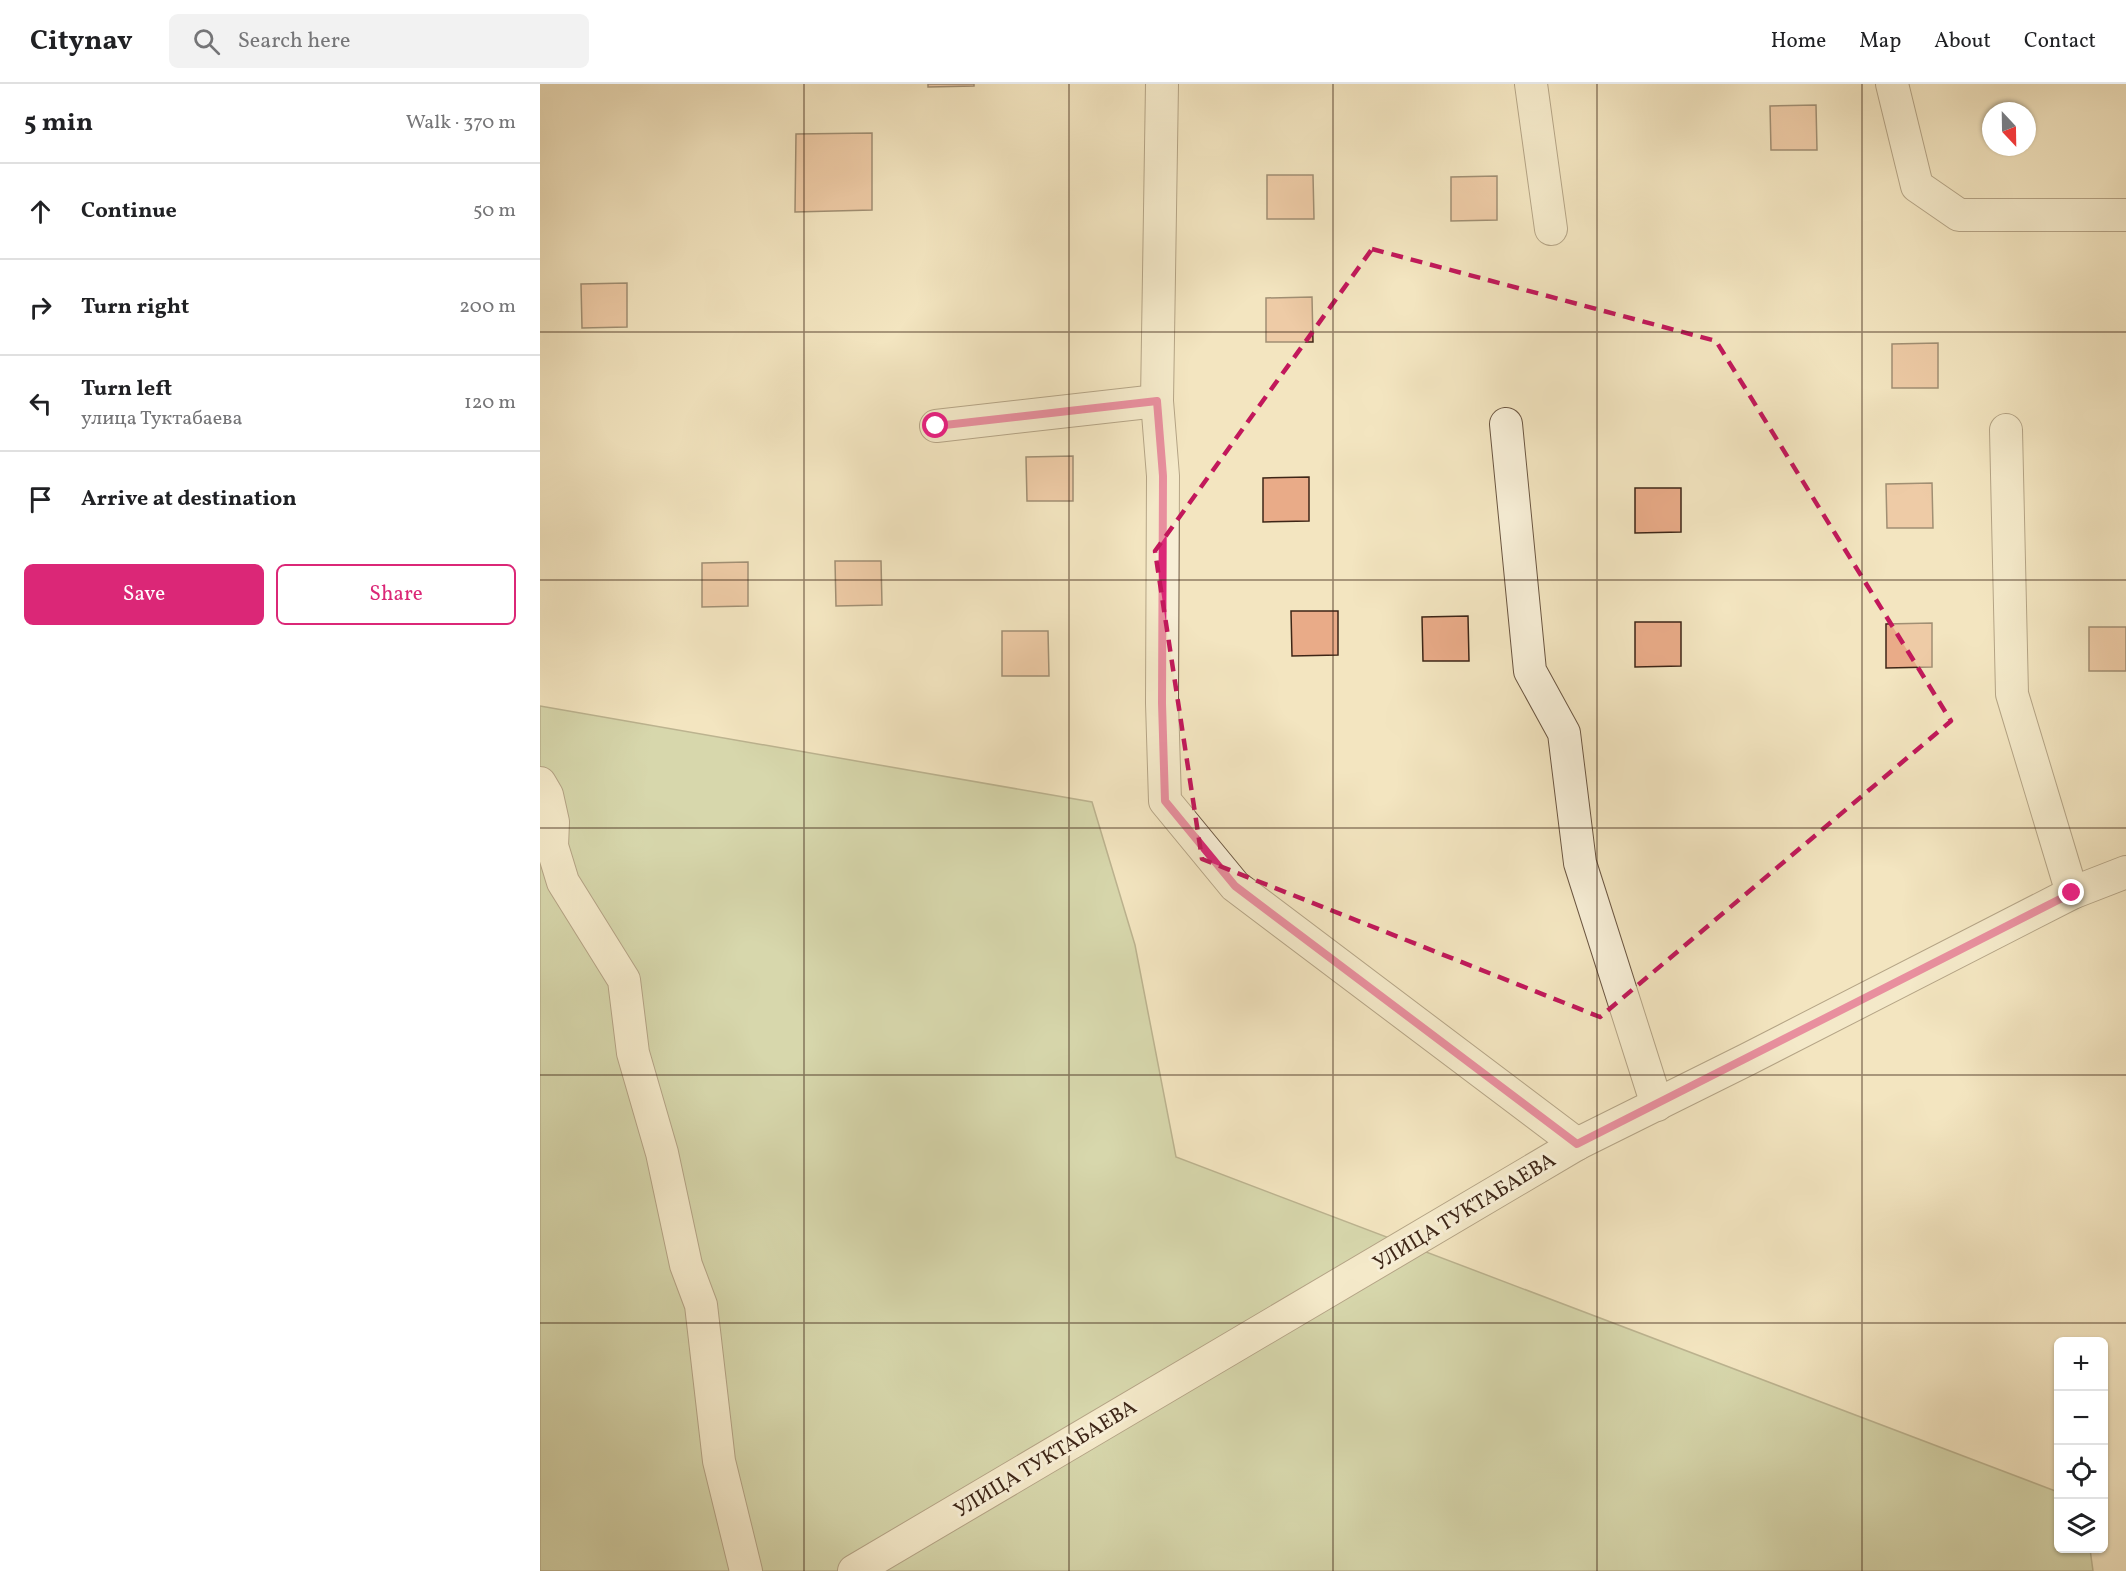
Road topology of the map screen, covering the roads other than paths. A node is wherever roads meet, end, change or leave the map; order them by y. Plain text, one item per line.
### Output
1 (1162, 84) edge
2 (1531, 84) edge
3 (1892, 84) edge
4 (2126, 215) edge
5 (1551, 229) dead end
6 (1157, 401) junction
7 (1506, 424) dead end
8 (936, 426) dead end
9 (2006, 430) dead end
10 (540, 783) edge
11 (2126, 872) edge
12 (2072, 893) junction
13 (1658, 1105) junction
14 (1577, 1144) junction
15 (746, 1571) edge
16 (854, 1571) edge

1 - 6 street
2 - 5 street
3 - 4 street
6 - 8 street
6 - 14 street
7 - 13 street
9 - 12 street
10 - 15 street
11 - 12 street, УЛИЦА ТУКТАБАЕВА
12 - 13 street, УЛИЦА ТУКТАБАЕВА
13 - 14 street, УЛИЦА ТУКТАБАЕВА
14 - 16 street, УЛИЦА ТУКТАБАЕВА

